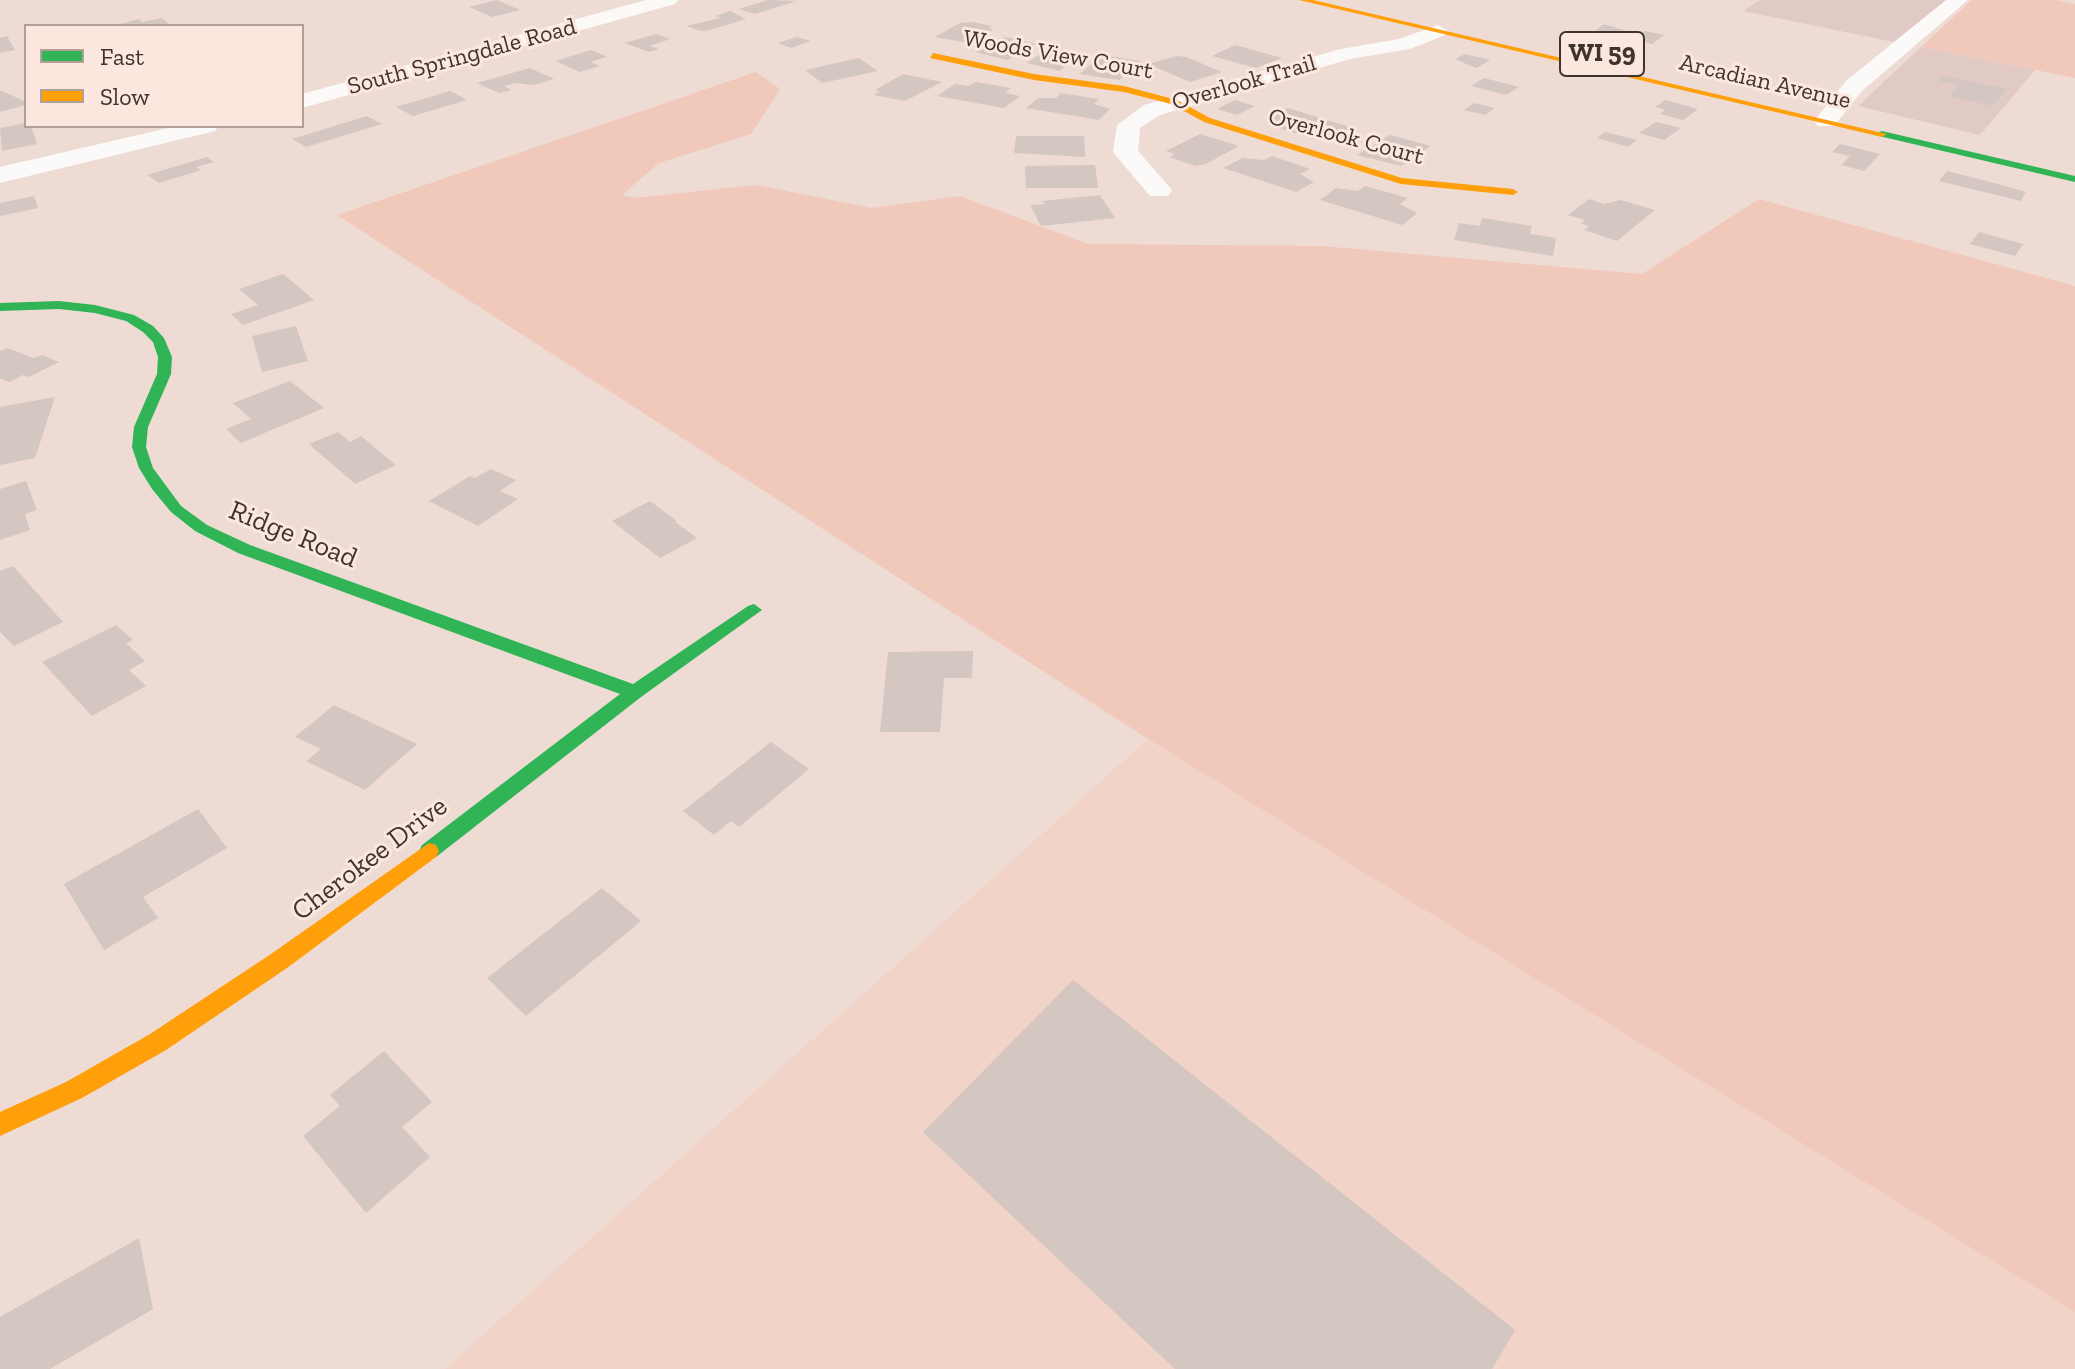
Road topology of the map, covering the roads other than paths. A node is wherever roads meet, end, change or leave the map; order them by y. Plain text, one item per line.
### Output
1 (668, 0) edge
2 (1303, 0) edge
3 (1363, 0) edge
4 (1958, 0) edge
5 (1438, 31) junction
6 (933, 56) dead end
7 (304, 100) edge
8 (1174, 102) junction
9 (1831, 114) junction
10 (199, 128) edge
11 (2075, 161) edge
12 (0, 175) edge
13 (2075, 179) edge
14 (1159, 190) dead end
15 (1513, 192) dead end
16 (0, 307) edge
17 (754, 610) dead end
18 (635, 692) junction
19 (0, 1124) edge

1 - 7 street, South Springdale Road
2 - 5 street, Arcadian Avenue / WI 59
3 - 9 street, Arcadian Avenue / WI 59
4 - 9 street
5 - 8 street, Overlook Trail
5 - 9 street, Arcadian Avenue / WI 59
6 - 8 street, Woods View Court
8 - 14 street, Overlook Trail
8 - 15 street, Overlook Court
9 - 11 street, Arcadian Avenue / WI 59
9 - 13 street, Arcadian Avenue / WI 59
10 - 12 street
16 - 18 street, Ridge Road
17 - 18 street, Cherokee Drive
18 - 19 street, Cherokee Drive

